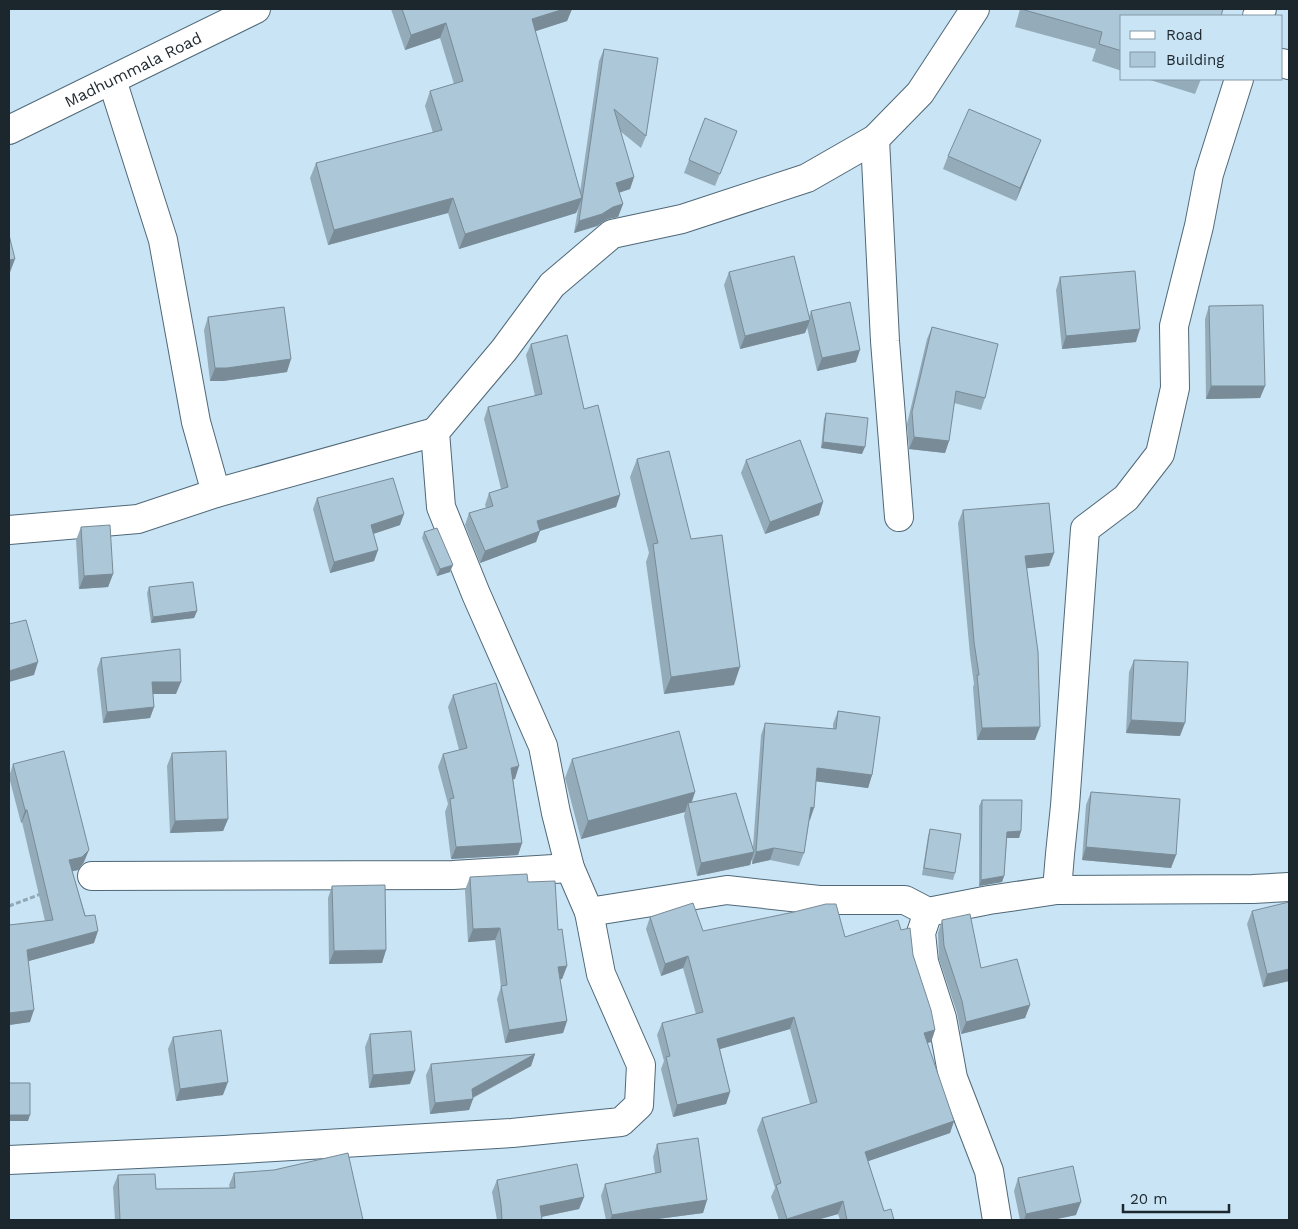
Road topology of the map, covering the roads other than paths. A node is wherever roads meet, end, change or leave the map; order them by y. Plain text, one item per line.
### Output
1 (256, 9) edge
2 (975, 9) edge
3 (112, 80) junction
4 (1238, 80) edge
5 (9, 130) edge
6 (875, 139) junction
7 (435, 432) junction
8 (216, 493) junction
9 (899, 517) dead end
10 (9, 530) edge
11 (570, 868) junction
12 (92, 876) dead end
13 (1289, 886) edge
14 (1057, 890) junction
15 (590, 912) junction
16 (928, 912) junction
17 (9, 1160) edge
18 (997, 1220) edge

1 - 3 street, Madhummala Road
2 - 6 street
3 - 5 street, Madhummala Road
3 - 8 street
4 - 14 street
6 - 7 street
6 - 9 street
7 - 8 street
7 - 11 street
8 - 10 street
11 - 12 street
11 - 15 street
13 - 14 street
14 - 16 street
15 - 16 street
15 - 17 street
16 - 18 street

